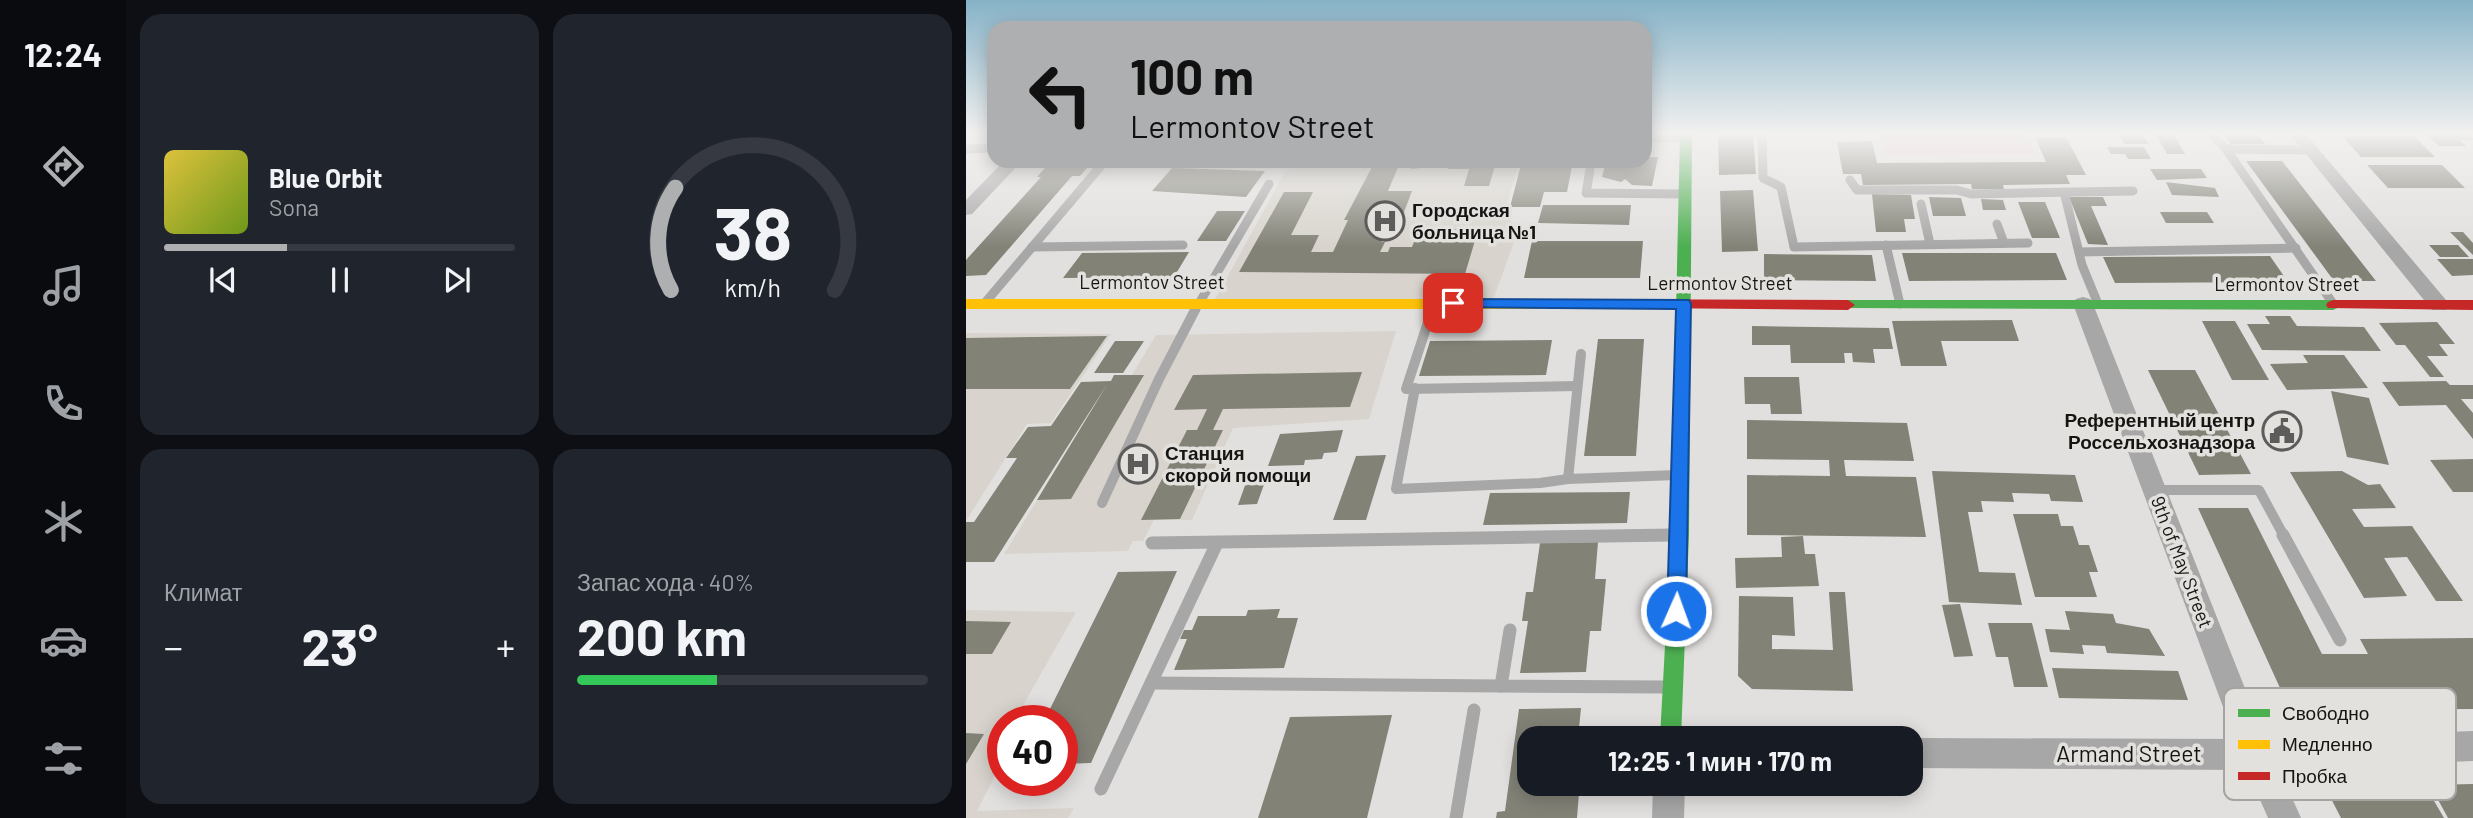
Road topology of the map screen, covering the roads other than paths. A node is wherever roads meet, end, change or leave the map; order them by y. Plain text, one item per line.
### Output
1 (1004, 171) edge
2 (1096, 171) edge
3 (1590, 171) edge
4 (1685, 171) edge
5 (1763, 171) edge
6 (2242, 171) edge
7 (2329, 171) edge
8 (1850, 180) dead end
9 (1269, 184) dead end
10 (2133, 191) dead end
11 (2064, 192) junction
12 (1684, 194) junction
13 (1921, 204) dead end
14 (966, 210) edge
15 (1997, 224) dead end
16 (2004, 243) junction
17 (2028, 243) dead end
18 (1930, 244) junction
19 (1183, 245) dead end
20 (1886, 245) junction
21 (1032, 247) junction
22 (2296, 248) junction
23 (2079, 252) junction
24 (1199, 303) junction
25 (1434, 303) junction
26 (966, 304) edge
27 (984, 304) junction
28 (1684, 304) junction
29 (1900, 304) junction
30 (2090, 304) junction
31 (2439, 304) junction
32 (2334, 305) junction
33 (2473, 305) edge
34 (1581, 354) dead end
35 (1577, 386) junction
36 (1415, 388) junction
37 (1681, 475) junction
38 (1567, 479) junction
39 (2154, 490) junction
40 (1102, 503) dead end
41 (1680, 535) junction
42 (1217, 542) junction
43 (1152, 543) dead end
44 (1510, 630) dead end
45 (2340, 640) dead end
46 (1151, 682) junction
47 (1501, 686) junction
48 (1673, 687) junction
49 (2230, 688) edge
50 (1474, 710) dead end
51 (1671, 726) edge
52 (1923, 753) edge
53 (2224, 755) edge
54 (1101, 789) dead end
55 (1669, 796) edge
56 (2277, 800) edge
57 (1456, 818) edge
58 (1668, 818) edge
59 (2286, 818) edge

1 - 14 street
2 - 21 lane
3 - 12 lane
4 - 12 street
5 - 20 lane
6 - 22 lane
7 - 31 street
8 - 11 lane
9 - 24 lane
10 - 11 lane
11 - 23 lane
12 - 28 street
13 - 18 lane
15 - 16 lane
16 - 17 lane
16 - 18 lane
18 - 20 lane
19 - 21 lane
20 - 29 lane
21 - 27 lane
22 - 23 lane
22 - 32 lane
23 - 30 lane
24 - 25 street, Lermontov Street
24 - 27 street, Lermontov Street
24 - 40 lane
25 - 28 street, Lermontov Street
25 - 36 lane
26 - 27 street, Lermontov Street
28 - 29 street, Lermontov Street
28 - 37 street
29 - 30 street, Lermontov Street
30 - 32 street, Lermontov Street
30 - 39 street, 9th of May Street
31 - 32 street, Lermontov Street
31 - 33 street, Lermontov Street
34 - 35 lane
35 - 36 lane
35 - 38 lane
36 - 38 lane
37 - 38 lane
37 - 41 street
39 - 45 lane
39 - 49 street, 9th of May Street
41 - 42 lane
41 - 48 street
42 - 43 lane
42 - 46 lane
44 - 47 lane
46 - 47 lane
46 - 54 lane
47 - 48 lane
48 - 51 street
50 - 57 lane
52 - 53 street, Armand Street
55 - 58 street
56 - 59 street, 9th of May Street

